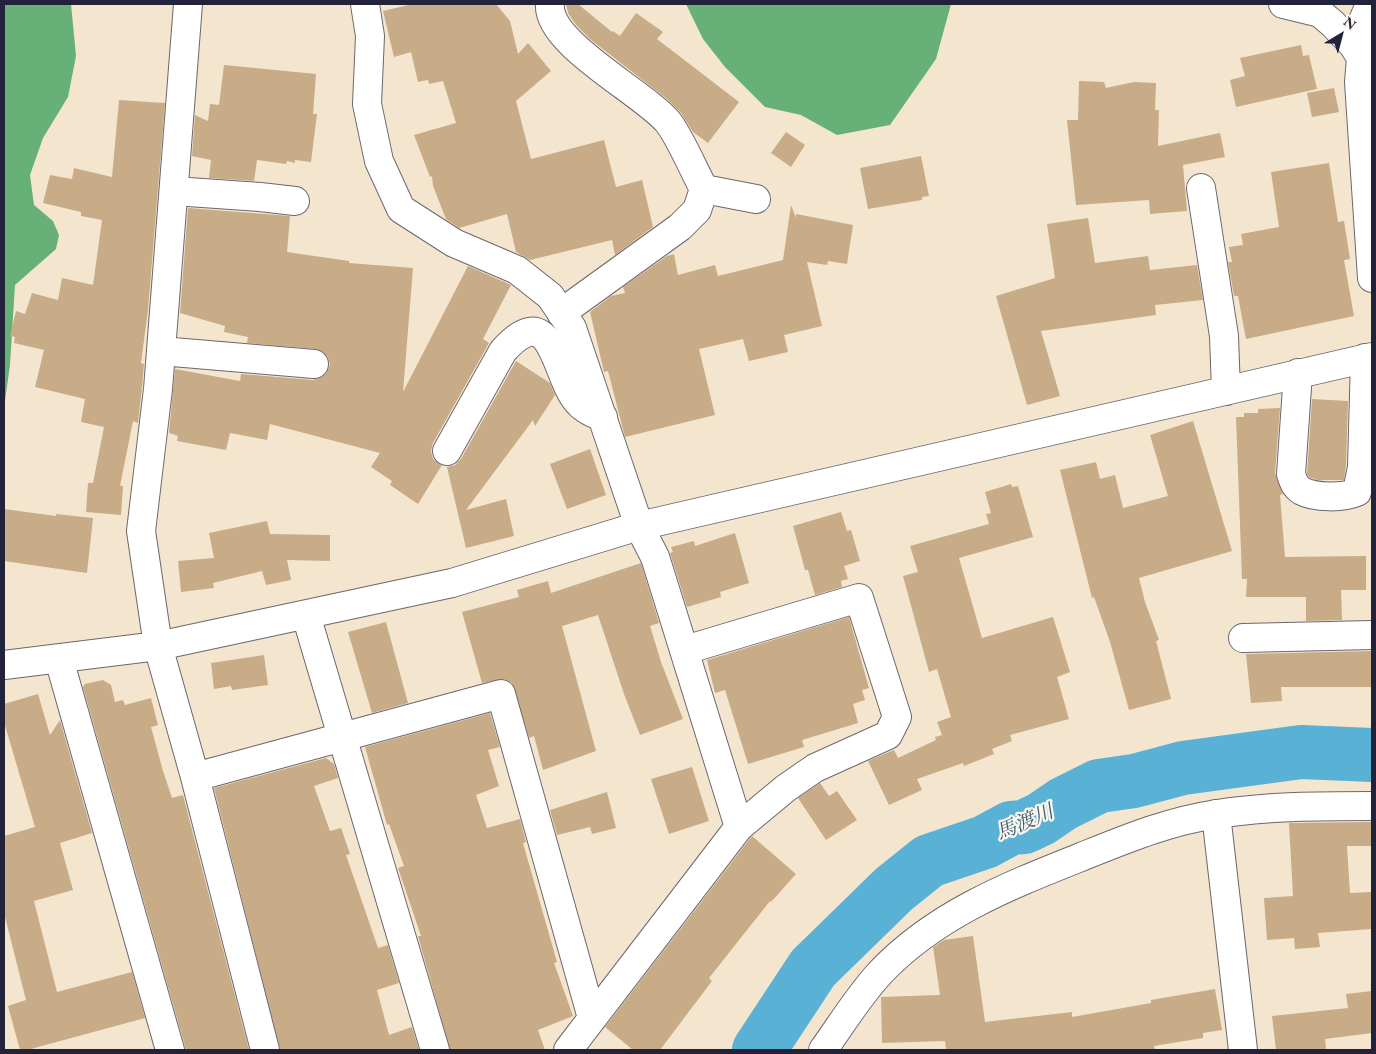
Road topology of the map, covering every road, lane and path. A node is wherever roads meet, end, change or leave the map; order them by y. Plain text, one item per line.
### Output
1 (188, 4) edge
2 (366, 4) edge
3 (550, 4) edge
4 (1283, 4) edge
5 (1370, 4) edge
6 (1366, 53) edge
7 (1201, 188) dead end
8 (704, 189) junction
9 (174, 191) junction
10 (756, 199) dead end
11 (294, 201) dead end
12 (1372, 278) edge
13 (561, 312) junction
14 (161, 350) junction
15 (1368, 357) edge
16 (314, 364) dead end
17 (1298, 373) junction
18 (1226, 391) junction
19 (603, 418) junction
20 (447, 451) dead end
21 (639, 526) junction
22 (306, 615) junction
23 (1372, 635) edge
24 (1243, 638) dead end
25 (158, 646) junction
26 (685, 650) junction
27 (59, 659) junction
28 (4, 665) edge
29 (343, 736) junction
30 (195, 777) junction
31 (1372, 806) edge
32 (1216, 814) junction
33 (739, 827) junction
34 (592, 1018) junction
35 (170, 1050) edge
36 (265, 1050) edge
37 (435, 1050) edge
38 (568, 1050) edge
39 (823, 1050) edge
40 (1243, 1050) edge

1 - 9 street
2 - 13 street
3 - 8 street
4 - 6 street
5 - 6 street
6 - 12 street
7 - 18 street
8 - 10 street
8 - 13 street
9 - 11 street
9 - 14 street
13 - 19 street
14 - 16 street
14 - 25 street
15 - 17 street
15 - 17 street
17 - 18 street
18 - 21 street
19 - 20 street
19 - 21 street
21 - 22 street
21 - 26 street
22 - 25 street
22 - 29 street
23 - 24 street
25 - 27 street
25 - 30 street
26 - 33 street
26 - 33 street
27 - 28 street
27 - 35 street
29 - 30 street
29 - 34 street
29 - 37 street
30 - 36 street
31 - 32 street
32 - 39 street
32 - 40 street
33 - 34 street
34 - 38 street

